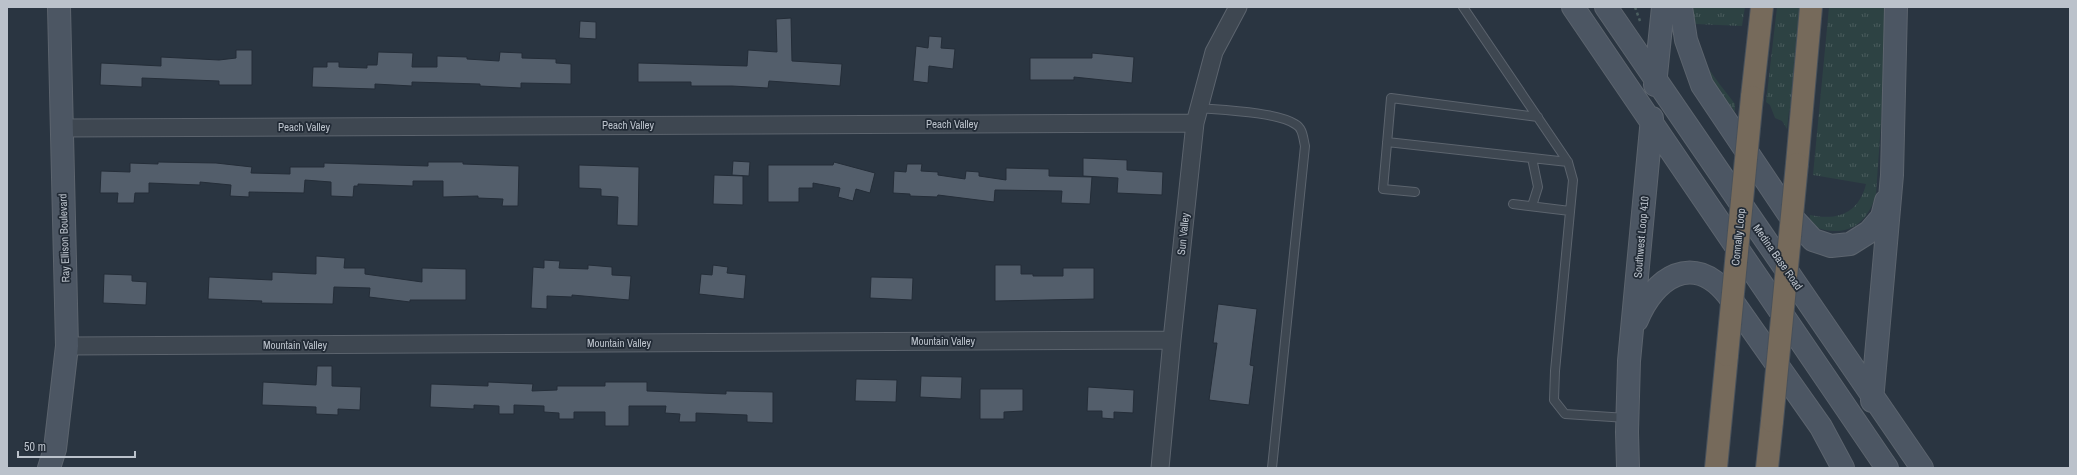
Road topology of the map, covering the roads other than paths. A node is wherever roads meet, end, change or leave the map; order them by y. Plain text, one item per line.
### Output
1 (59, 7) edge
2 (1238, 7) edge
3 (1463, 7) edge
4 (1573, 7) edge
5 (1606, 7) edge
6 (1663, 7) edge
7 (1681, 7) edge
8 (1762, 7) edge
9 (1811, 7) edge
10 (1896, 7) edge
11 (1655, 79) junction
12 (1197, 115) junction
13 (1538, 117) junction
14 (1651, 123) junction
15 (61, 128) junction
16 (1387, 142) junction
17 (1532, 158) junction
18 (1568, 162) junction
19 (1892, 175) junction
20 (1415, 192) dead end
21 (1513, 204) dead end
22 (1532, 206) junction
23 (1570, 211) junction
24 (1631, 335) junction
25 (1172, 340) junction
26 (67, 346) junction
27 (1873, 394) junction
28 (1627, 418) junction
29 (1869, 441) junction
30 (49, 468) edge
31 (1160, 468) edge
32 (1272, 468) edge
33 (1628, 468) edge
34 (1716, 468) edge
35 (1768, 468) edge
36 (1843, 468) edge
37 (1866, 468) edge
38 (1887, 468) edge
39 (1922, 468) edge

1 - 15 main road, Ray Ellison Boulevard
2 - 12 street, Sun Valley
3 - 13 lane
4 - 14 main road
5 - 11 main road, Medina Base Road
6 - 11 main road, Southwest Loop 410
7 - 19 main road
8 - 34 highway, Connally Loop, bridge
9 - 35 highway, bridge
10 - 19 main road
11 - 14 main road, Southwest Loop 410
11 - 27 main road, Medina Base Road
12 - 15 street, Peach Valley
12 - 25 street, Sun Valley
12 - 32 lane
13 - 16 lane
13 - 18 lane
14 - 24 main road, Southwest Loop 410
14 - 29 main road
15 - 26 main road, Ray Ellison Boulevard
16 - 17 lane
16 - 20 lane
17 - 18 lane
17 - 22 lane
18 - 23 lane
19 - 27 main road
21 - 22 lane
22 - 23 lane
23 - 28 lane
24 - 28 main road, Southwest Loop 410
24 - 36 main road
25 - 26 street, Mountain Valley
25 - 31 street, Sun Valley
26 - 30 main road, Ray Ellison Boulevard
27 - 29 main road
27 - 39 main road, Medina Base Road
28 - 33 main road, Southwest Loop 410
29 - 37 main road
29 - 38 main road

